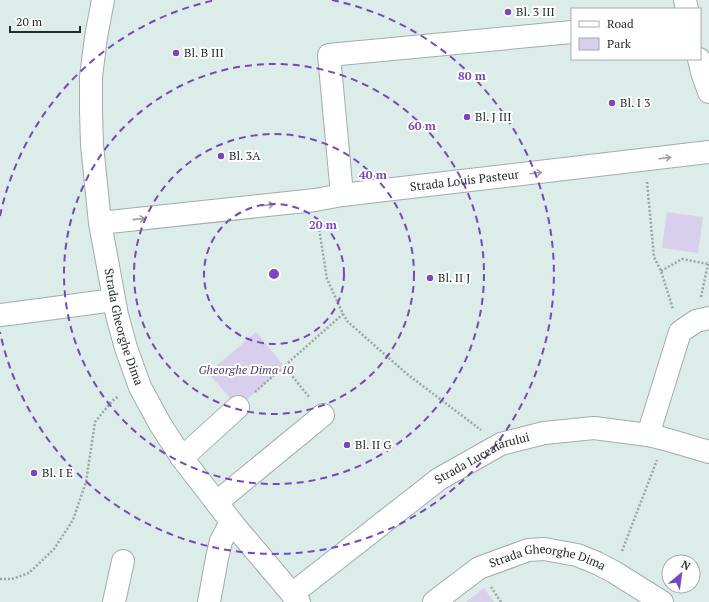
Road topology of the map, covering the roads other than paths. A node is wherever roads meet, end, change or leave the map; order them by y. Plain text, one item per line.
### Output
1 (103, 0) edge
2 (571, 32) edge
3 (700, 60) edge
4 (709, 92) edge
5 (709, 152) edge
6 (342, 195) junction
7 (100, 223) junction
8 (114, 300) junction
9 (0, 315) edge
10 (695, 324) edge
11 (238, 407) road end
12 (323, 415) road end
13 (656, 437) junction
14 (709, 452) edge
15 (182, 458) junction
16 (217, 502) junction
17 (233, 524) junction
18 (123, 561) dead end
19 (296, 598) edge
20 (114, 602) edge
21 (209, 602) edge
22 (434, 602) edge
23 (662, 602) edge

1 - 7 street, Strada Gheorghe Dima
2 - 6 street
3 - 4 street
6 -> 5 street, Strada Louis Pasteur
7 -> 6 street, Strada Louis Pasteur
7 - 8 street, Strada Gheorghe Dima
8 - 9 street
8 - 15 street, Strada Gheorghe Dima
10 - 13 street
11 - 15 street
12 - 16 street
13 - 14 street, Strada Luceafărului
13 - 19 street, Strada Luceafărului
15 - 16 street, Strada Gheorghe Dima
16 - 17 street, Strada Gheorghe Dima
17 - 19 street, Strada Gheorghe Dima
17 - 21 street
18 - 20 street
22 - 23 street, Strada Gheorghe Dima

